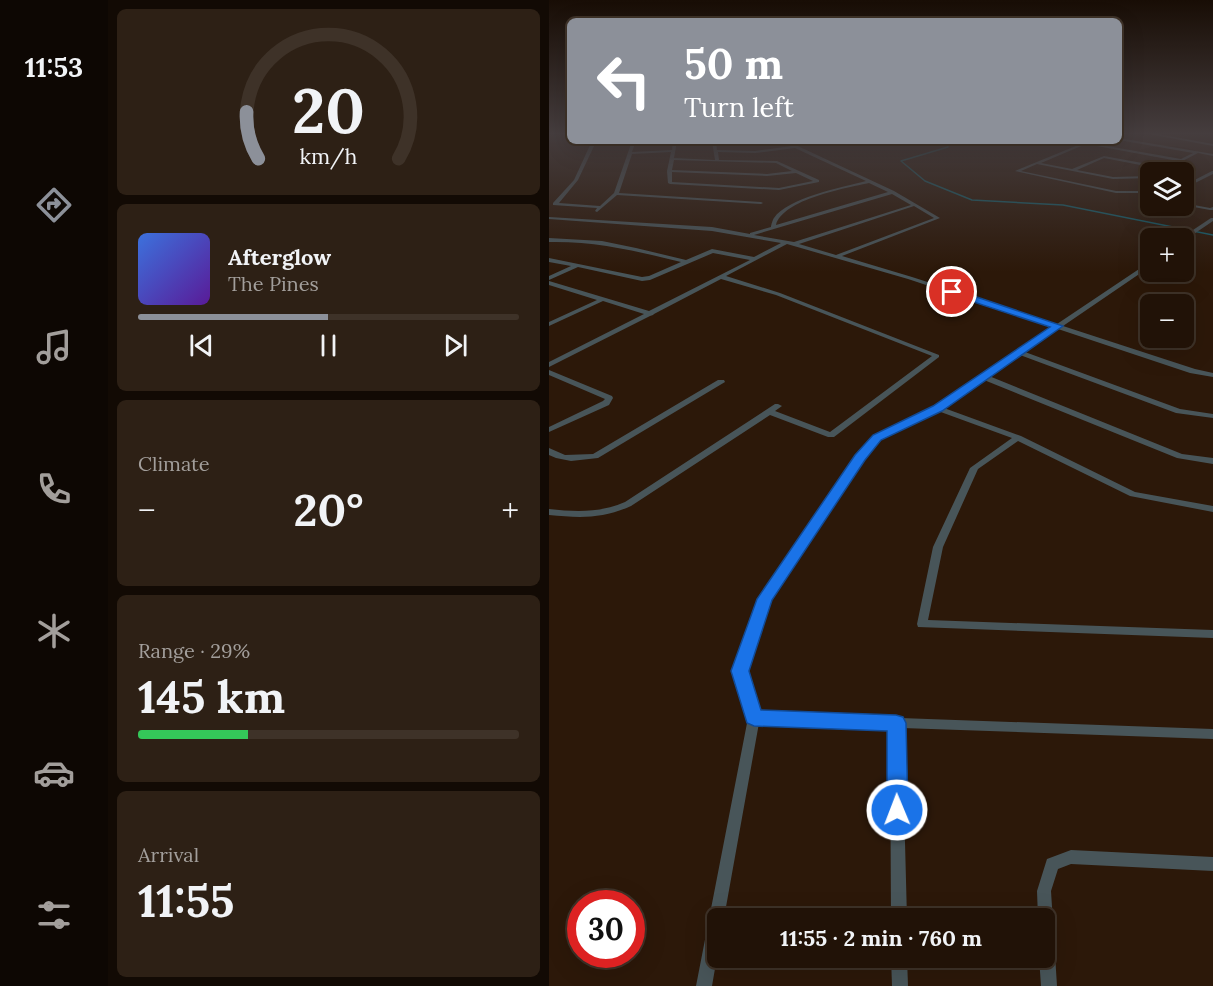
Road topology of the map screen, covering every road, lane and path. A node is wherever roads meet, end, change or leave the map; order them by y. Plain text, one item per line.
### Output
1 (576, 180) edge
2 (621, 180) edge
3 (668, 180) edge
4 (864, 180) edge
5 (1059, 180) edge
6 (1199, 180) edge
7 (817, 181) joint
8 (868, 182) junction
9 (1195, 182) edge
10 (832, 192) junction
11 (892, 192) junction
12 (1140, 192) edge
13 (617, 194) junction
14 (761, 203) dead end
15 (914, 205) junction
16 (1194, 206) edge
17 (601, 207) junction
18 (1212, 209) edge
19 (549, 218) edge
20 (1213, 219) edge
21 (587, 220) junction
22 (773, 228) junction
23 (1194, 232) edge
24 (750, 235) junction
25 (549, 240) edge
26 (786, 243) junction
27 (794, 244) junction
28 (835, 257) junction
29 (756, 259) junction
30 (549, 260) edge
31 (686, 262) junction
32 (577, 265) junction
33 (1140, 270) edge
34 (549, 278) edge
35 (722, 278) junction
36 (549, 284) edge
37 (601, 300) junction
38 (651, 314) junction
39 (549, 324) edge
40 (1058, 326) junction
41 (1018, 352) junction
42 (549, 365) edge
43 (549, 372) edge
44 (1213, 375) edge
45 (984, 377) junction
46 (721, 382) dead end
47 (778, 406) dead end
48 (937, 408) junction
49 (770, 412) junction
50 (1213, 416) edge
51 (549, 430) edge
52 (1017, 438) junction
53 (549, 451) edge
54 (1213, 461) edge
55 (1213, 509) edge
56 (549, 512) edge
57 (1213, 634) edge
58 (754, 718) junction
59 (896, 723) junction
60 (1213, 734) edge
61 (1213, 864) edge
62 (899, 908) edge
63 (899, 968) edge
64 (704, 986) edge
65 (900, 986) edge
66 (1050, 986) edge

1 - 17 street
2 - 13 street
3 - 7 street
4 - 8 street
5 - 12 street
6 - 9 street
7 - 10 street
8 - 10 street
8 - 11 street
10 - 22 street
11 - 15 street
11 - 22 street
13 - 14 street
13 - 17 street
15 - 27 street
15 - 28 street
16 - 18 street
17 - 21 street
19 - 21 street
20 - 23 street
21 - 24 street
22 - 24 street
24 - 26 street
25 - 31 street
26 - 27 street
26 - 29 street
27 - 28 street
28 - 40 street
29 - 31 street
29 - 35 street
30 - 32 street
31 - 32 street
32 - 34 street
33 - 40 street
35 - 38 street
35 - 49 street
36 - 37 street
37 - 38 street
37 - 39 street
38 - 42 street
40 - 41 street
40 - 44 street
41 - 45 street
41 - 50 street
43 - 51 street
45 - 48 street
45 - 54 street
46 - 53 street
47 - 49 street
48 - 52 street
48 - 58 street
49 - 56 street
52 - 55 street
52 - 57 street
58 - 59 street
58 - 64 street
59 - 60 street
59 - 62 street
61 - 66 street
63 - 65 street

